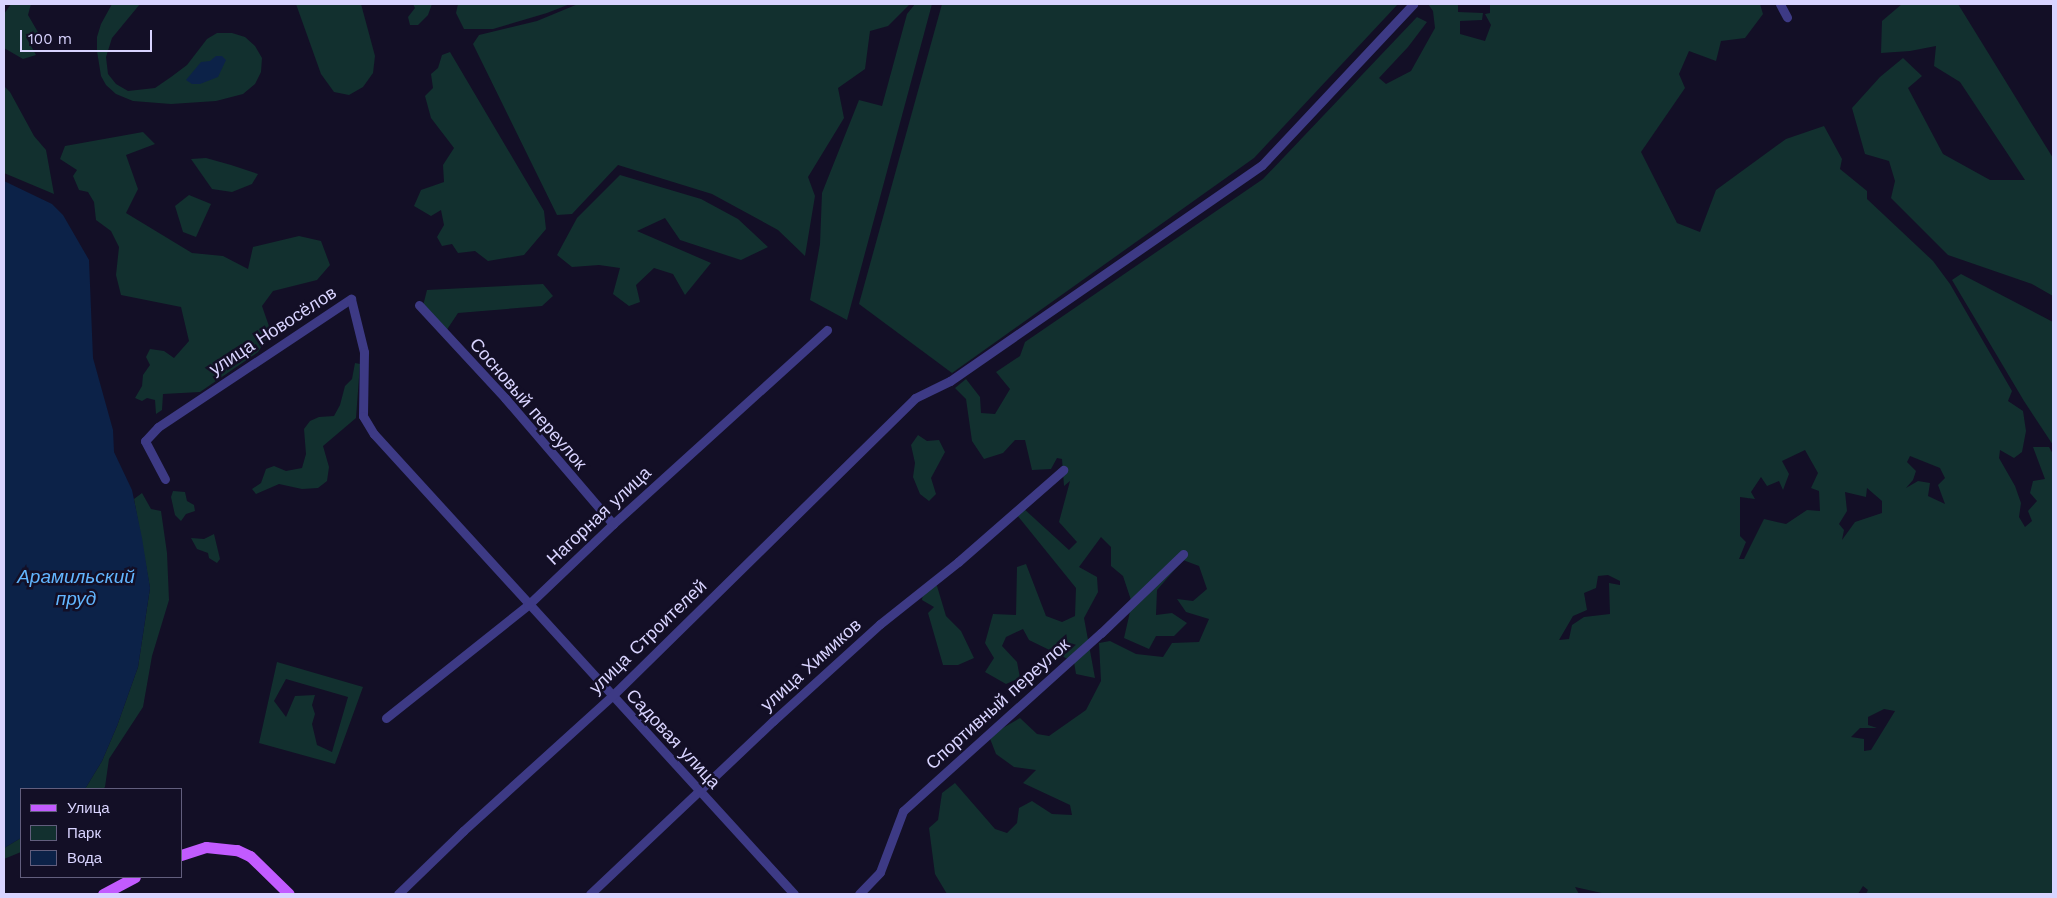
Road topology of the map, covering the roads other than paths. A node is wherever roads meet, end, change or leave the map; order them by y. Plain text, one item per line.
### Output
1 (1413, 4) edge
2 (1780, 4) edge
3 (1787, 16) dead end
4 (419, 305) dead end
5 (827, 330) dead end
6 (1063, 470) dead end
7 (165, 479) dead end
8 (613, 524) junction
9 (1183, 554) dead end
10 (528, 605) junction
11 (612, 696) junction
12 (386, 718) dead end
13 (699, 792) junction
14 (182, 854) edge
15 (133, 878) edge
16 (788, 892) edge
17 (102, 894) edge
18 (289, 894) edge
19 (398, 894) edge
20 (590, 894) edge
21 (859, 894) edge

1 - 11 street, улица Строителей
2 - 3 street
4 - 8 street, Сосновый переулок
5 - 8 street, Нагорная улица
6 - 13 street, улица Химиков
7 - 10 street, улица Новосёлов
8 - 10 street, Нагорная улица
9 - 21 street, Спортивный переулок
10 - 11 street, Садовая улица
10 - 12 street, Нагорная улица
11 - 13 street, Садовая улица
11 - 19 street, улица Строителей
13 - 16 street, Садовая улица
13 - 20 street, улица Химиков
14 - 18 main road
15 - 17 main road

